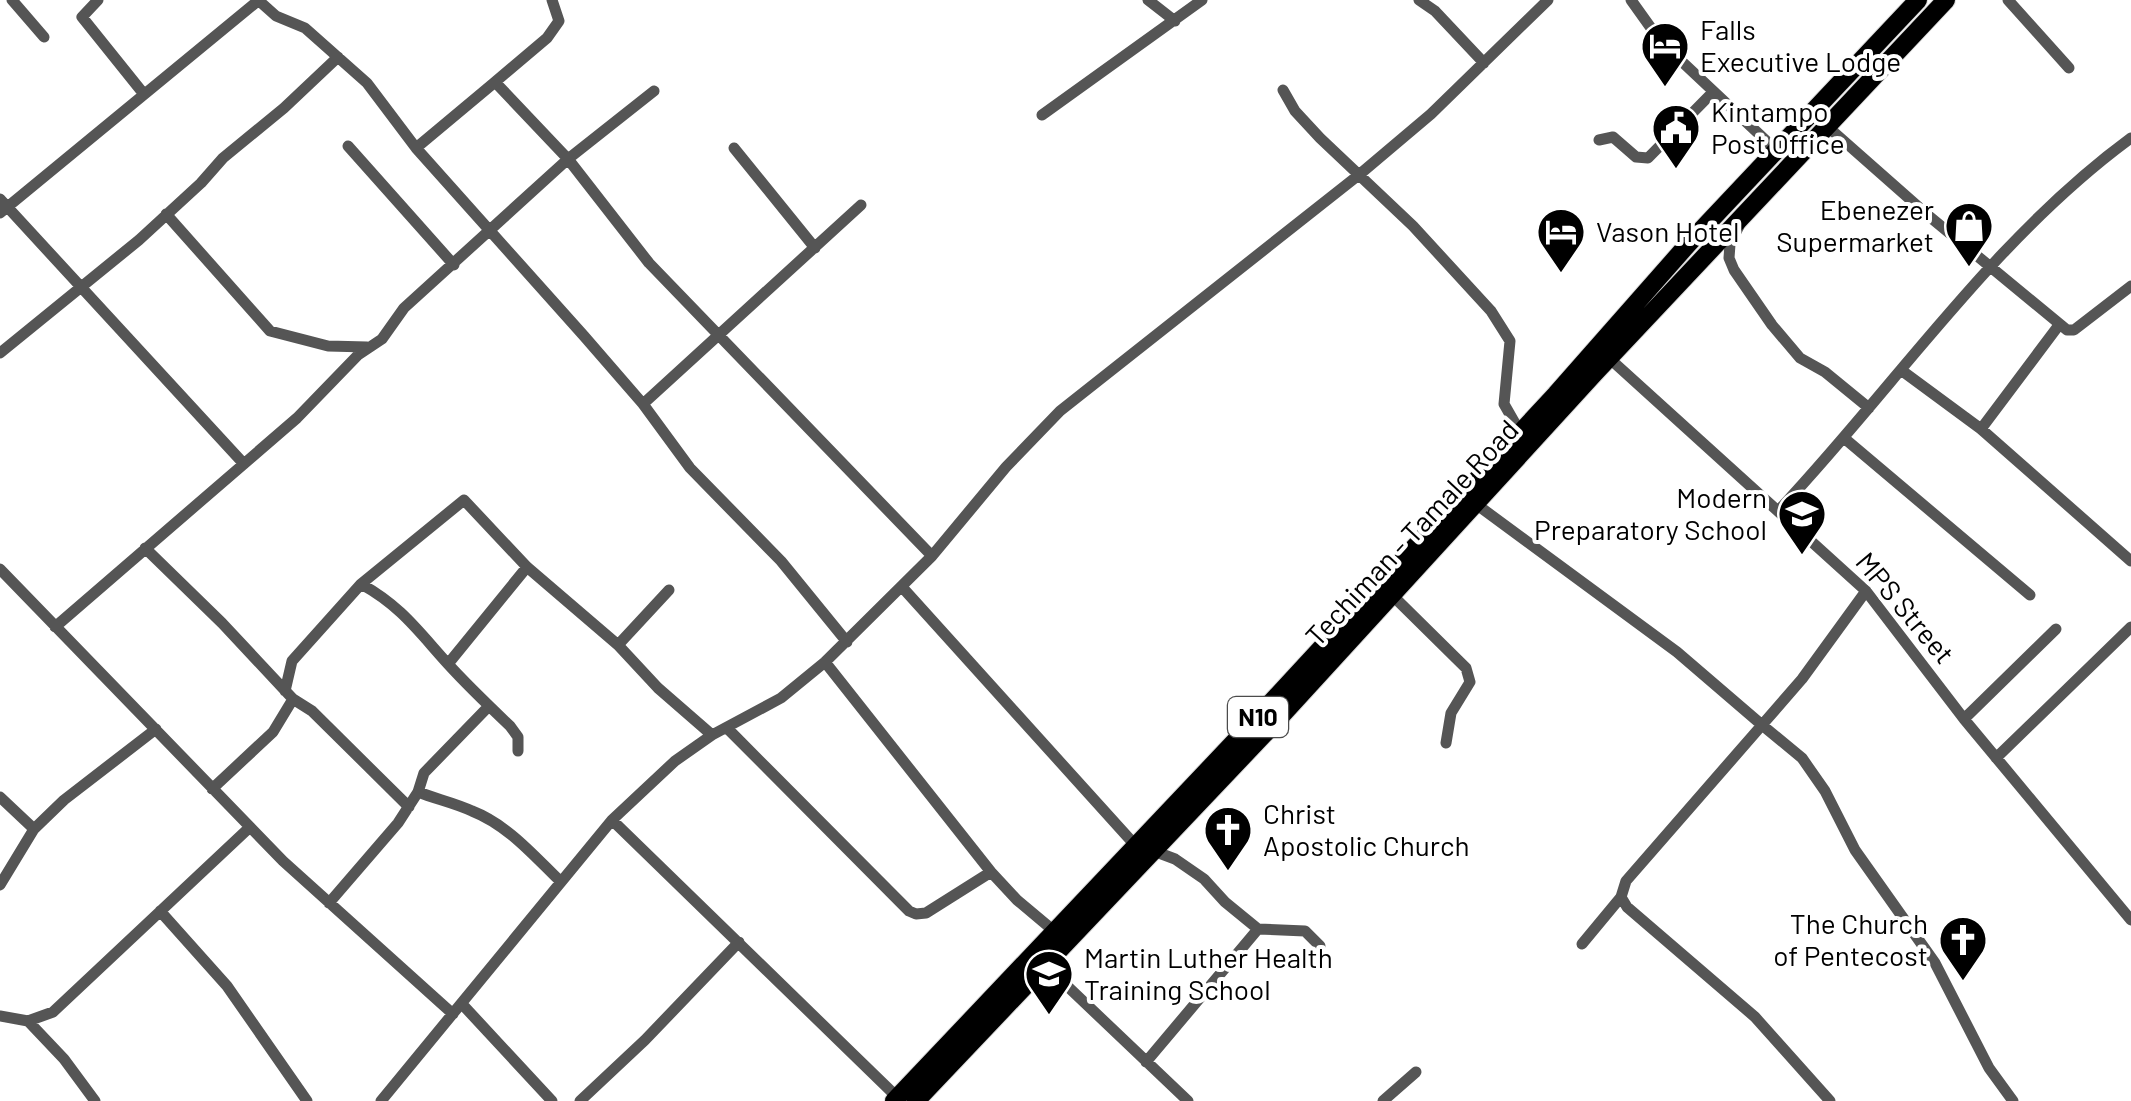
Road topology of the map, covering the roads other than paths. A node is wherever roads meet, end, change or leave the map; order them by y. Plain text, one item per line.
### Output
1 (12, 0) edge
2 (98, 0) edge
3 (259, 0) edge
4 (552, 0) edge
5 (1148, 0) edge
6 (1202, 0) edge
7 (1419, 0) edge
8 (1548, 0) edge
9 (1631, 0) edge
10 (1918, 0) edge
11 (1946, 0) edge
12 (2008, 0) edge
13 (1176, 21) junction
14 (44, 36) dead end
15 (338, 57) junction
16 (1484, 64) junction
17 (2069, 68) dead end
18 (496, 82) junction
19 (1284, 90) dead end
20 (654, 91) dead end
21 (1714, 92) junction
22 (143, 93) junction
23 (1042, 115) dead end
24 (1828, 127) junction
25 (1600, 140) dead end
26 (2130, 142) edge
27 (348, 146) dead end
28 (416, 148) junction
29 (734, 148) dead end
30 (1782, 157) junction
31 (568, 158) junction
32 (1360, 174) junction
33 (861, 205) dead end
34 (2, 207) edge
35 (166, 214) junction
36 (1746, 214) junction
37 (489, 231) junction
38 (815, 248) junction
39 (454, 265) junction
40 (1992, 268) junction
41 (80, 286) junction
42 (2131, 286) edge
43 (2059, 325) junction
44 (720, 336) junction
45 (367, 347) junction
46 (0, 352) edge
47 (1609, 358) junction
48 (1901, 370) junction
49 (643, 404) junction
50 (1869, 408) junction
51 (1981, 429) junction
52 (1520, 432) junction
53 (1844, 438) junction
54 (244, 464) junction
55 (1476, 504) junction
56 (1778, 511) junction
57 (145, 548) junction
58 (932, 556) junction
59 (2131, 561) edge
60 (527, 568) junction
61 (0, 569) edge
62 (361, 584) junction
63 (902, 586) junction
64 (668, 590) dead end
65 (1866, 592) junction
66 (2030, 595) dead end
67 (1392, 596) junction
68 (56, 627) junction
69 (2131, 627) edge
70 (2056, 629) dead end
71 (846, 642) junction
72 (618, 645) junction
73 (825, 662) junction
74 (448, 664) junction
75 (289, 695) junction
76 (489, 706) junction
77 (1964, 719) junction
78 (1762, 725) junction
79 (727, 728) junction
80 (156, 729) junction
81 (712, 735) junction
82 (1446, 743) dead end
83 (518, 751) dead end
84 (1996, 758) junction
85 (212, 788) junction
86 (418, 792) junction
87 (0, 797) edge
88 (408, 807) junction
89 (612, 820) junction
90 (250, 826) junction
91 (34, 829) junction
92 (1143, 848) junction
93 (991, 872) junction
94 (561, 882) junction
95 (0, 884) edge
96 (1622, 897) junction
97 (329, 904) junction
98 (160, 911) junction
99 (2131, 920) edge
100 (1258, 929) junction
101 (1054, 931) junction
102 (739, 942) junction
103 (1582, 944) dead end
104 (1320, 946) dead end
105 (1044, 964) junction
106 (457, 1009) junction
107 (0, 1016) edge
108 (28, 1022) junction
109 (1146, 1062) junction
110 (1416, 1072) dead end
111 (896, 1099) edge
112 (94, 1101) edge
113 (307, 1101) edge
114 (381, 1101) edge
115 (552, 1101) edge
116 (580, 1101) edge
117 (916, 1101) edge
118 (1188, 1101) edge
119 (1383, 1101) edge
120 (1830, 1101) edge
121 (2014, 1101) edge

1 - 14 street
2 - 22 street
3 - 15 street
3 - 22 street
4 - 18 street
5 - 13 street
6 - 13 street
7 - 16 street
8 - 16 street
9 - 21 street
10 - 30 highway, Techiman - Tamale Road / N10
11 - 24 highway, Techiman - Tamale Road / N10
12 - 17 street
13 - 23 street
15 - 28 street
15 - 35 street
16 - 32 street
18 - 28 street
18 - 31 street
19 - 32 street
20 - 31 street
21 - 25 street
21 - 30 street
22 - 34 street
24 - 30 highway, Techiman - Tamale Road / N10
24 - 40 street
26 - 40 street
27 - 39 street
28 - 37 street
29 - 38 street
30 - 36 highway, Techiman - Tamale Road / N10
30 - 52 highway, Techiman - Tamale Road / N10
31 - 37 street
31 - 44 street
32 - 52 street
32 - 58 street
33 - 38 street
34 - 41 street
35 - 41 street
35 - 45 street
36 - 47 highway, Techiman - Tamale Road / N10
36 - 50 street
37 - 39 street
37 - 49 street
38 - 44 street
39 - 45 street
40 - 43 street
40 - 48 street
41 - 46 street
41 - 54 street
42 - 43 street
43 - 51 street
44 - 49 street
44 - 58 street
45 - 54 street
47 - 55 highway, Techiman - Tamale Road / N10
47 - 56 street, MPS Street
48 - 50 street
48 - 51 street
49 - 71 street
50 - 53 street
51 - 59 street
52 - 92 highway, Techiman - Tamale Road / N10
53 - 56 street
53 - 66 street
54 - 57 street
55 - 67 highway, Techiman - Tamale Road / N10
55 - 78 street
56 - 65 street, MPS Street
57 - 68 street
57 - 75 street
58 - 63 street
60 - 62 street
60 - 72 street
60 - 74 street
61 - 68 street
62 - 74 street
62 - 75 street
63 - 71 street
63 - 92 street
64 - 72 street
65 - 77 street, MPS Street
65 - 78 street
67 - 82 street
67 - 92 highway, Techiman - Tamale Road / N10
68 - 80 street
69 - 84 street
70 - 77 street
71 - 73 street
72 - 81 street
73 - 79 street
73 - 93 street
74 - 76 street
75 - 85 street
75 - 88 street
76 - 83 street
76 - 86 street
77 - 84 street, MPS Street
78 - 96 street
78 - 121 street
79 - 81 street
79 - 93 street
80 - 85 street
80 - 91 street
81 - 89 street
84 - 99 street, MPS Street
85 - 90 street
86 - 88 street
86 - 94 street
87 - 91 street
88 - 97 street
89 - 94 street
89 - 102 street
90 - 97 street
90 - 98 street
91 - 95 street
92 - 100 street
92 - 101 highway, Techiman - Tamale Road / N10
92 - 105 highway, Techiman - Tamale Road / N10
93 - 101 street
94 - 106 street
96 - 103 street
96 - 120 street
97 - 106 street
98 - 108 street
98 - 113 street
100 - 104 street
100 - 109 street
101 - 111 highway, Techiman - Tamale Road / N10
102 - 111 street
102 - 116 street
105 - 109 street
105 - 117 highway, Techiman - Tamale Road / N10
106 - 114 street
106 - 115 street
107 - 108 street
108 - 112 street
109 - 118 street
110 - 119 street

